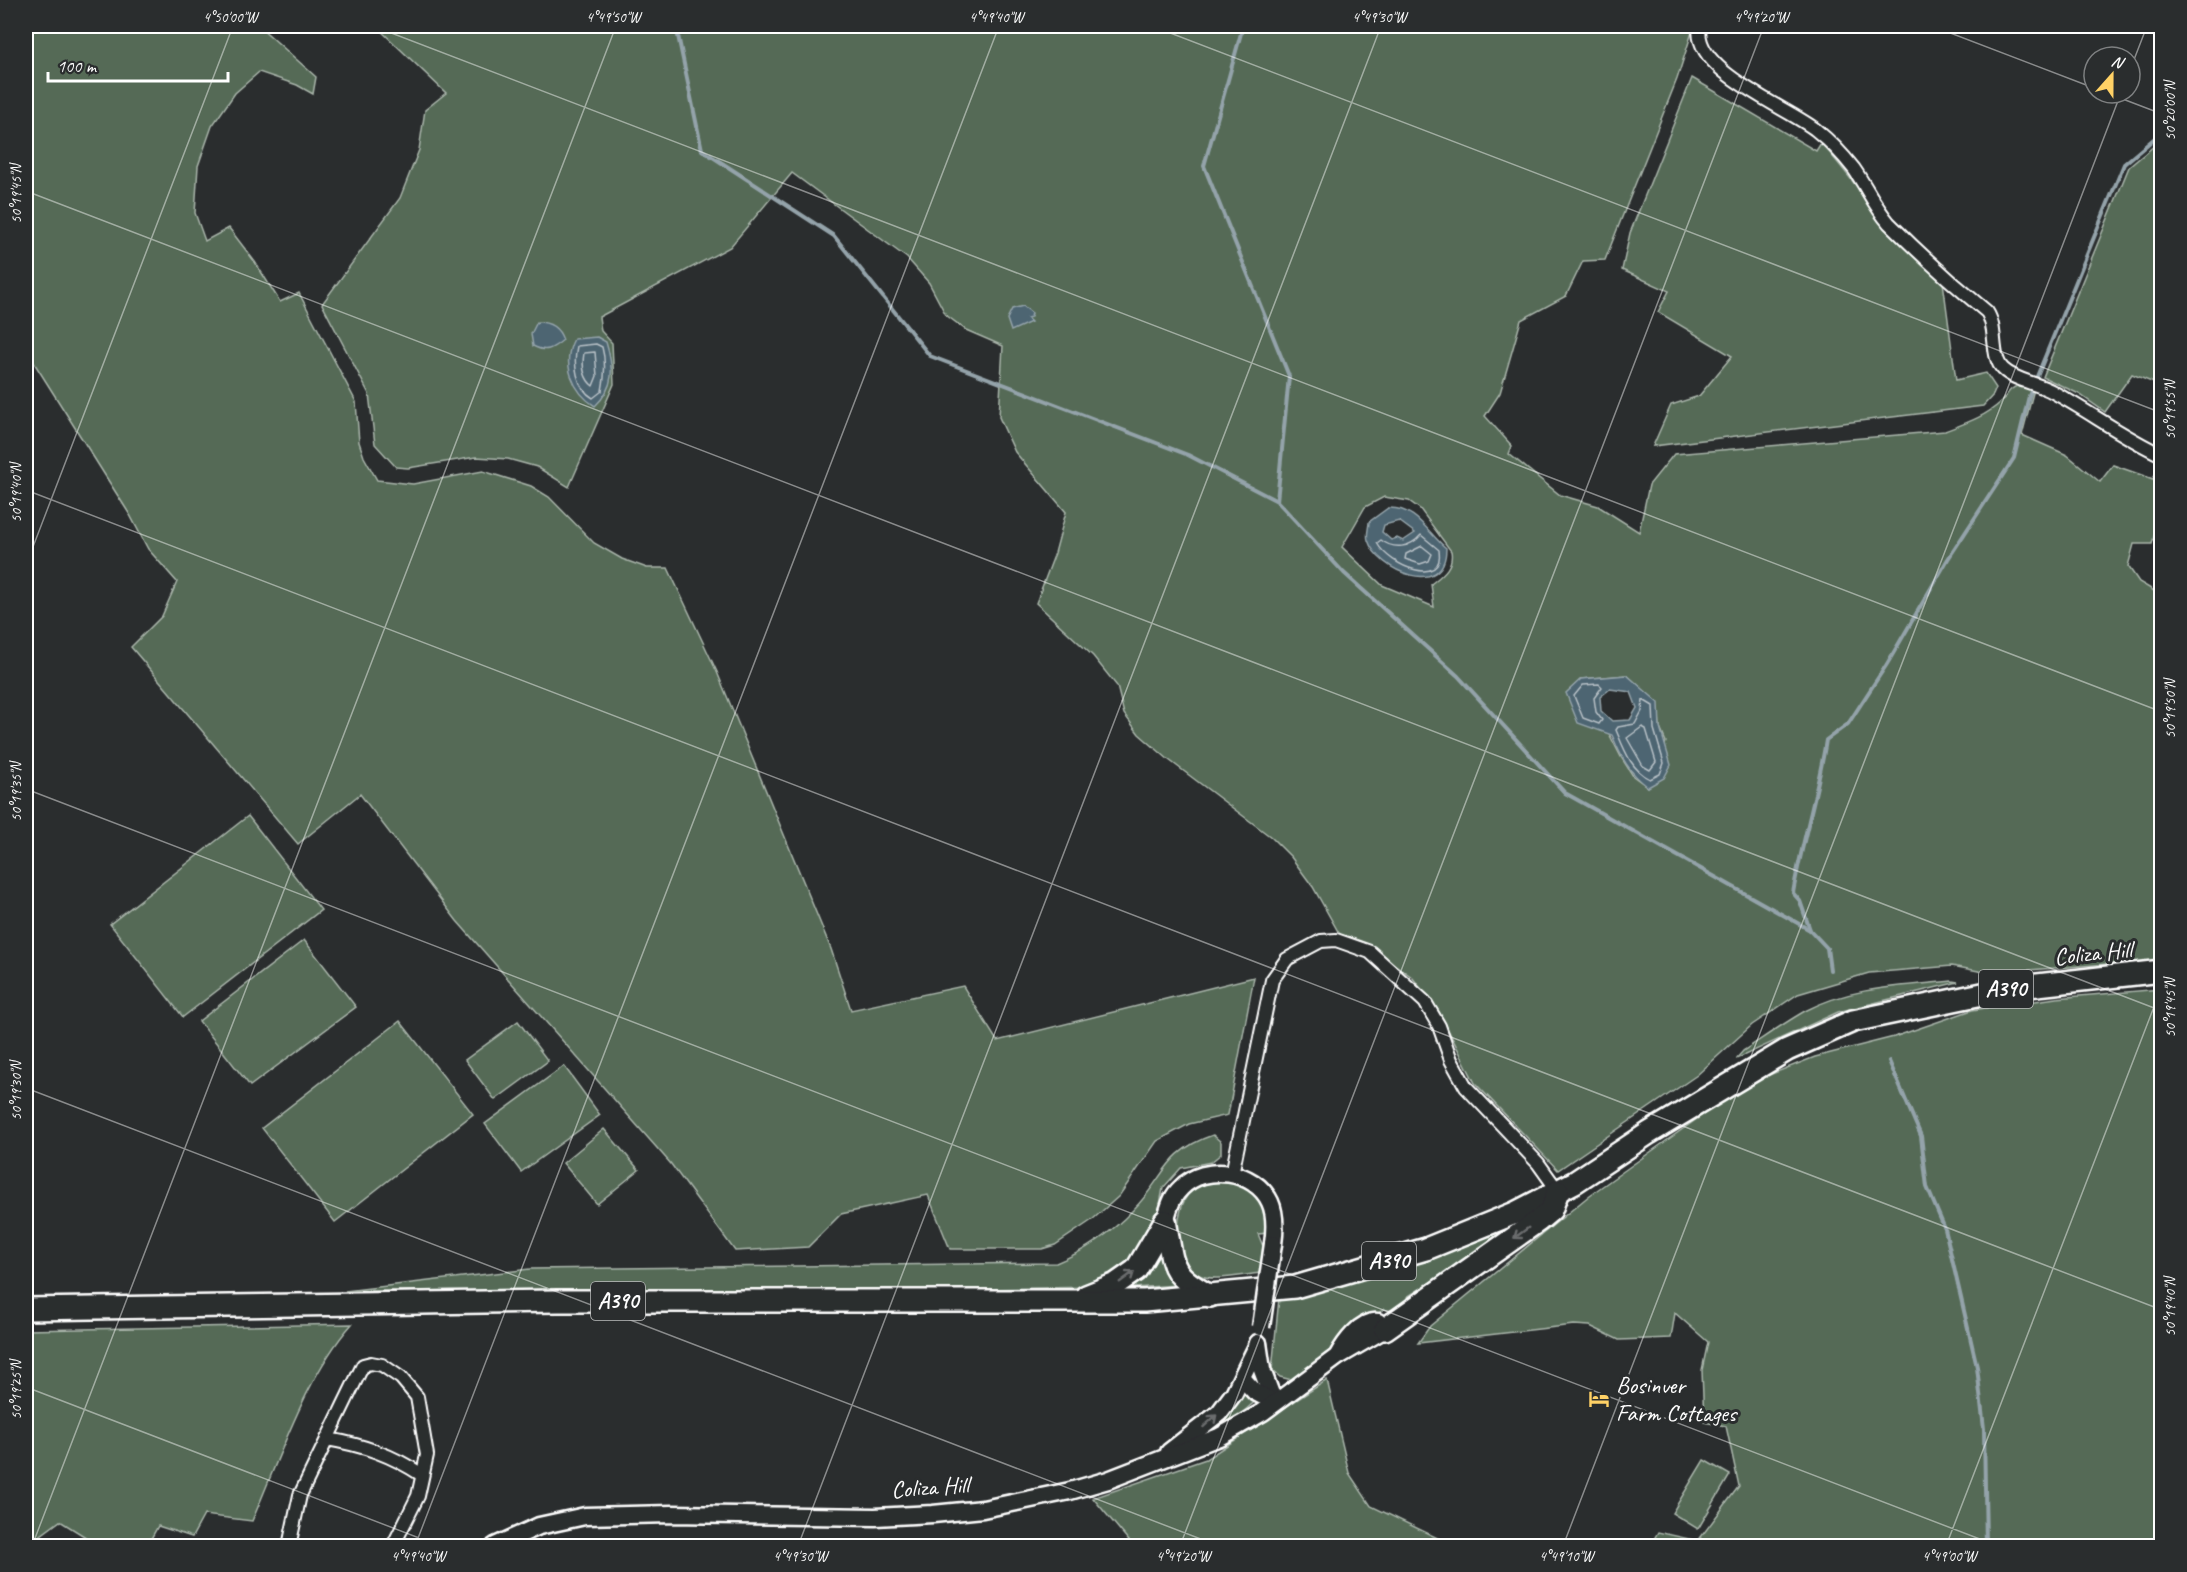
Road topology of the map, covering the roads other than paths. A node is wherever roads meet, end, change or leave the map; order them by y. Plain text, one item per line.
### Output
1 (1700, 26) edge
2 (2162, 455) edge
3 (2162, 971) edge
4 (1232, 1174) junction
5 (1558, 1191) junction
6 (1165, 1221) junction
7 (1210, 1296) junction
8 (1074, 1300) junction
9 (26, 1309) edge
10 (1385, 1329) joint
11 (1250, 1373) junction
12 (1274, 1402) junction
13 (327, 1439) junction
14 (1164, 1457) junction
15 (422, 1475) junction
16 (289, 1546) edge
17 (393, 1546) edge
18 (495, 1546) edge

1 - 2 street
3 - 5 highway, Coliza Hill / A390
4 - 5 street
4 - 6 street
4 - 11 street, bridge
5 - 7 highway, A390
5 -> 10 highway
6 - 7 highway
8 -> 6 highway
7 - 8 highway, A390
8 - 9 highway, A390
10 - 12 street, Coliza Hill
11 - 12 street
14 -> 11 street
12 - 14 street, Coliza Hill
13 - 15 street
13 - 15 street
13 - 16 street
14 - 18 street, Coliza Hill
15 - 17 street

